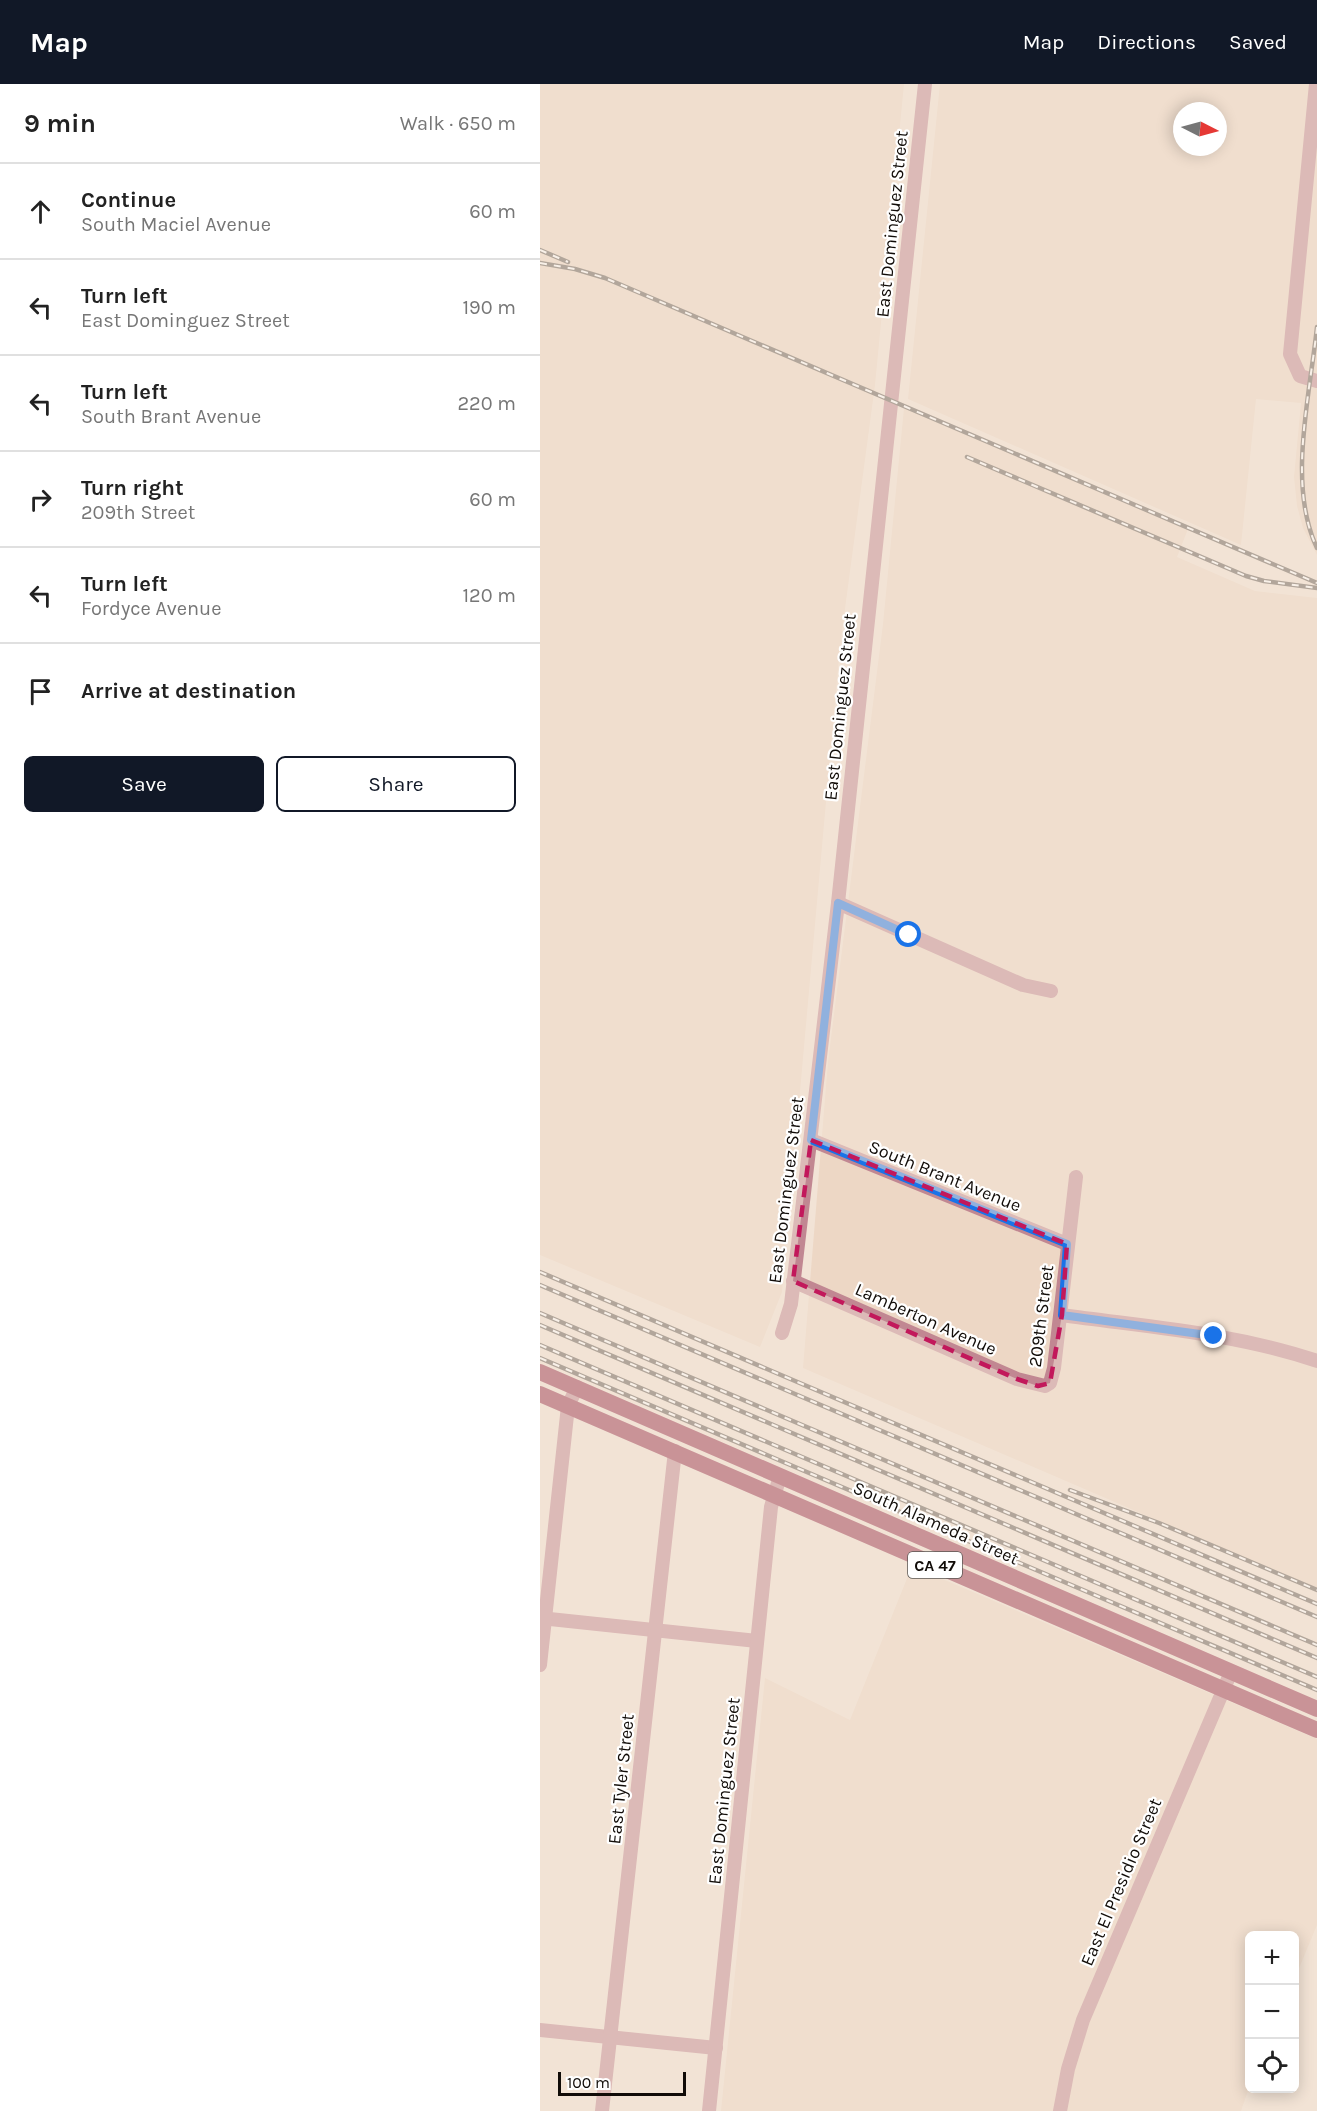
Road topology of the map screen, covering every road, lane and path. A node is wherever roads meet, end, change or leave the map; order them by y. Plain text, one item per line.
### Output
1 (925, 84) edge
2 (1316, 84) edge
3 (1317, 381) edge
4 (838, 903) junction
5 (1051, 991) dead end
6 (811, 1140) junction
7 (1076, 1177) dead end
8 (1067, 1244) junction
9 (793, 1281) junction
10 (1062, 1315) junction
11 (782, 1333) dead end
12 (1317, 1361) edge
13 (540, 1372) edge
14 (1045, 1386) joint
15 (577, 1387) junction
16 (540, 1394) edge
17 (568, 1406) junction
18 (675, 1451) junction
19 (780, 1476) junction
20 (773, 1493) junction
21 (542, 1618) edge
22 (1104, 1619) junction
23 (655, 1630) junction
24 (1097, 1636) junction
25 (757, 1641) junction
26 (540, 1665) edge
27 (1231, 1672) junction
28 (1224, 1690) junction
29 (1317, 1710) edge
30 (1317, 1730) edge
31 (540, 2030) edge
32 (610, 2037) junction
33 (716, 2048) junction
34 (603, 2111) edge
35 (709, 2111) edge
36 (1060, 2111) edge

1 - 4 street, East Dominguez Street
2 - 3 street
4 - 5 street
4 - 6 street, East Dominguez Street
6 - 8 street, South Brant Avenue
6 - 9 street, East Dominguez Street
7 - 8 street, 209th Street
8 - 10 street, 209th Street
9 - 11 street, East Dominguez Street
9 - 14 street, Lamberton Avenue
10 - 12 street
10 - 14 street, 209th Street
13 - 15 main road, South Alameda Street / CA 47
15 - 17 street
15 - 19 main road, South Alameda Street / CA 47
16 - 17 main road, CA 47
17 - 18 main road, CA 47
17 - 21 street
18 - 20 main road, CA 47
18 - 23 street, East Tyler Street
19 - 20 street, East Dominguez Street
19 - 22 main road, South Alameda Street / CA 47
20 - 24 main road, CA 47
20 - 25 street, East Dominguez Street
21 - 23 street
21 - 26 street
22 - 24 main road
22 - 27 main road, South Alameda Street / CA 47
23 - 25 street
23 - 32 street, East Tyler Street
24 - 28 main road, CA 47
25 - 33 street, East Dominguez Street
27 - 28 street, East El Presidio Street
27 - 29 main road, South Alameda Street / CA 47
28 - 30 main road, CA 47
28 - 36 street, East El Presidio Street
31 - 32 street
32 - 33 street
32 - 34 street, East Tyler Street
33 - 35 street, East Dominguez Street

